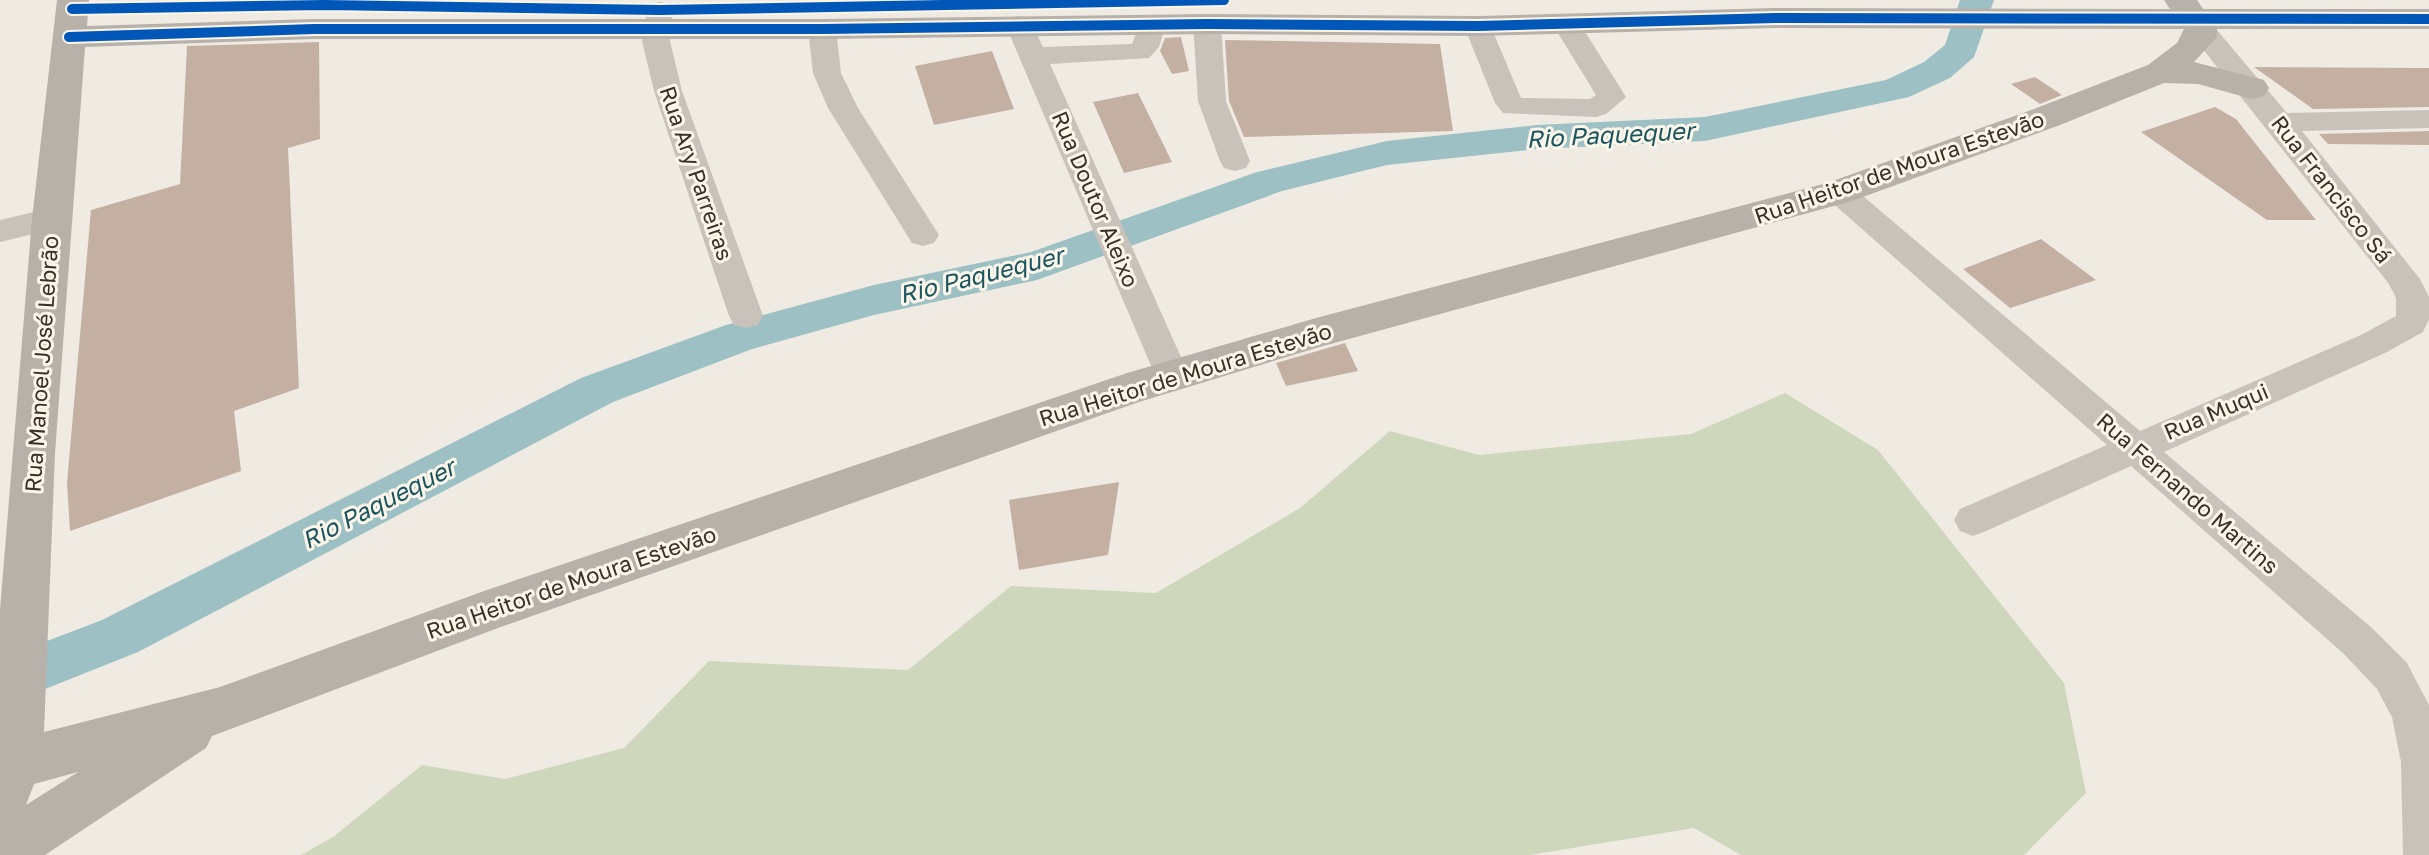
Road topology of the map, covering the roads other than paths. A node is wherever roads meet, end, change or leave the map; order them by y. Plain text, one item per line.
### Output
1 (1011, 9) edge
2 (1770, 9) edge
3 (1216, 12) edge
4 (71, 15) edge
5 (2192, 16) edge
6 (658, 19) junction
7 (2075, 19) junction
8 (2429, 19) edge
9 (1152, 24) junction
10 (1567, 25) junction
11 (1478, 26) junction
12 (822, 29) junction
13 (1034, 56) junction
14 (2151, 75) junction
15 (2252, 88) junction
16 (2429, 119) edge
17 (2279, 122) junction
18 (1235, 161) dead end
19 (1839, 192) junction
20 (51, 219) junction
21 (0, 231) edge
22 (923, 235) dead end
23 (746, 316) dead end
24 (2373, 344) joint
25 (1172, 375) junction
26 (2134, 447) junction
27 (1973, 520) dead end
28 (220, 710) junction
29 (12, 765) edge
30 (0, 853) edge
31 (2426, 855) edge

1 - 3 main road
1 - 6 main road
1 - 9 main road
1 - 12 main road
1 - 13 street, Rua Doutor Aleixo
2 - 7 main road
2 - 10 main road
3 - 9 main road
3 - 11 main road
3 - 18 street
4 - 6 main road
4 - 20 main road, Rua Manoel José Lebrão
5 - 7 main road
5 - 8 main road
5 - 14 main road
5 - 15 street, Rua Francisco Sá
6 - 12 main road
6 - 23 street, Rua Ary Parreiras
7 - 14 main road
9 - 13 street
10 - 11 main road
10 - 11 street
12 - 22 street
13 - 25 street, Rua Doutor Aleixo
14 - 15 main road
14 - 19 main road, Rua Heitor de Moura Estevão
15 - 17 street, Rua Francisco Sá
16 - 17 street
17 - 24 street, Rua Francisco Sá
19 - 25 main road, Rua Heitor de Moura Estevão
19 - 26 street, Rua Fernando Martins
20 - 21 street
20 - 29 main road, Rua Manoel José Lebrão
24 - 26 street, Rua Muqui
25 - 28 main road, Rua Heitor de Moura Estevão
26 - 27 street, Rua Muqui
26 - 31 street, Rua Fernando Martins
28 - 29 main road, Rua Heitor de Moura Estevão
28 - 30 main road, Rua Heitor de Moura Estevão

